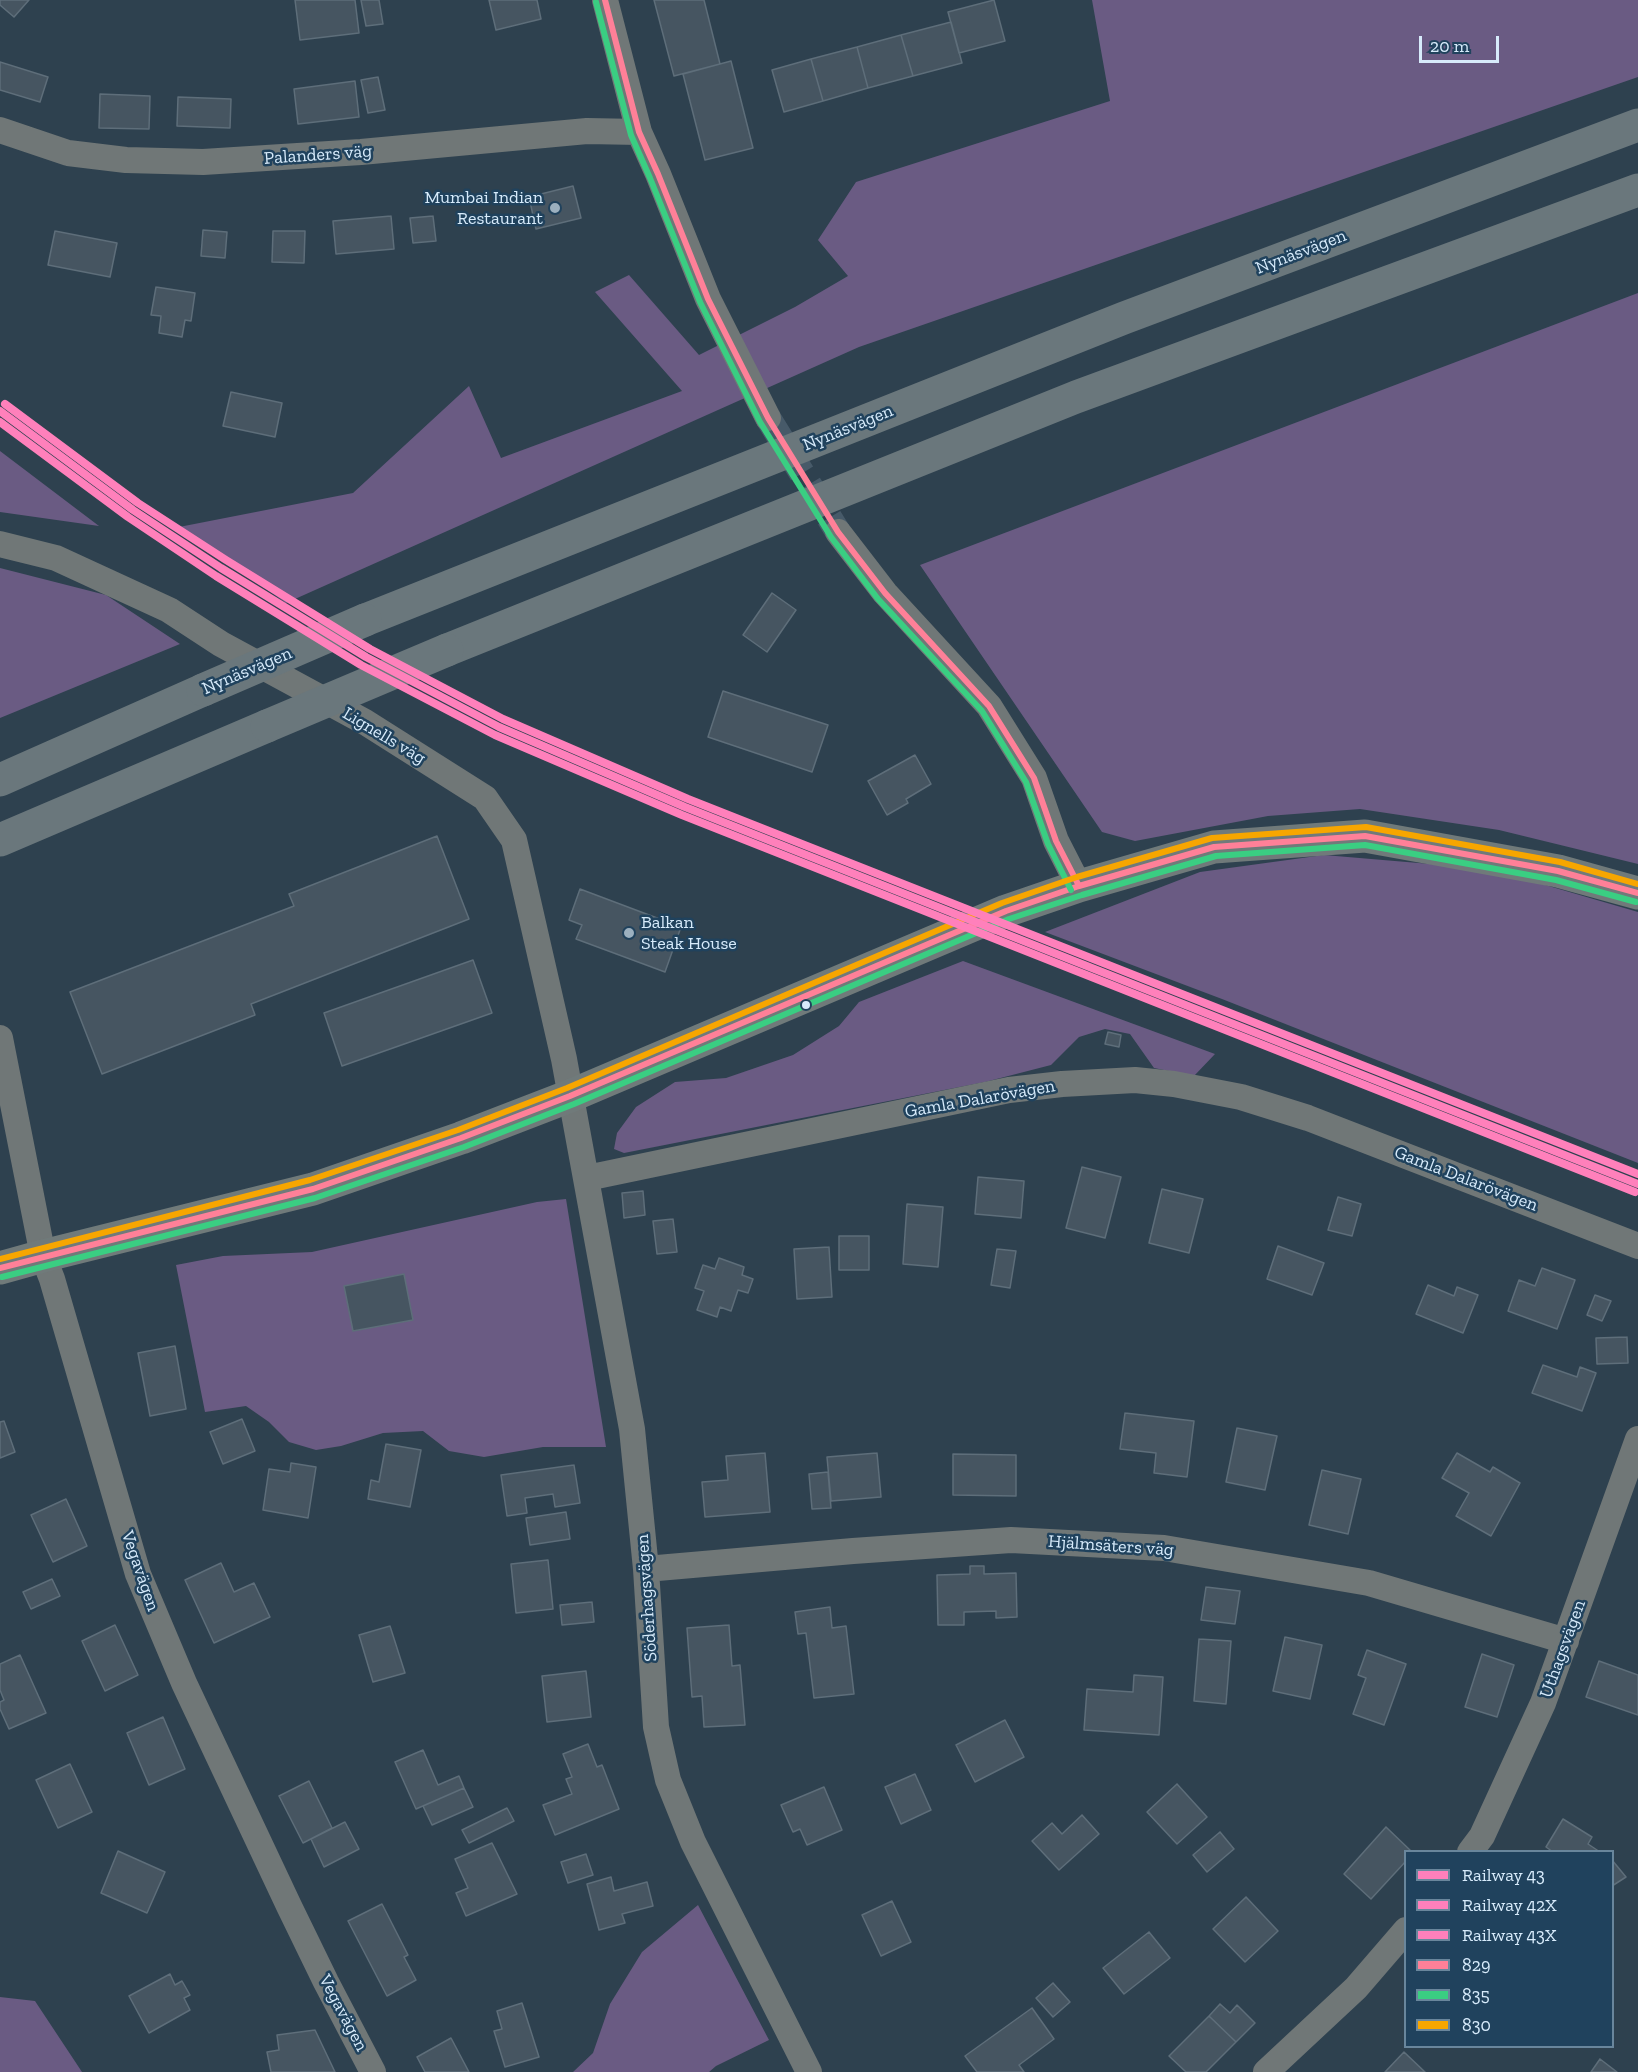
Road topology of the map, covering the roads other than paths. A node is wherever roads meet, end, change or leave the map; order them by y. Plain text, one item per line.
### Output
1 (605, 0) edge
2 (1638, 125) edge
3 (0, 130) edge
4 (639, 132) junction
5 (1638, 190) edge
6 (768, 417) tunnel mouth
7 (838, 532) tunnel mouth
8 (0, 544) edge
9 (0, 780) edge
10 (0, 840) edge
11 (1079, 886) junction
12 (1638, 893) edge
13 (0, 1038) edge
14 (570, 1096) junction
15 (587, 1178) junction
16 (1638, 1246) edge
17 (43, 1256) junction
18 (0, 1268) edge
19 (1638, 1439) edge
20 (646, 1569) junction
21 (1566, 1641) junction
22 (1471, 1850) edge
23 (1404, 1932) edge
24 (374, 2072) edge
25 (808, 2072) edge
26 (1266, 2072) edge

1 - 4 street
2 - 9 highway, Nynäsvägen, bridge
3 - 4 street, Palanders väg
4 - 6 street
5 - 10 highway, bridge
7 - 11 street
8 - 14 street, Lignells väg
11 - 12 street
11 - 14 street
13 - 17 street, Vegavägen
14 - 15 street, Söderhagsvägen
14 - 17 street
15 - 16 street, Gamla Dalarövägen
15 - 20 street, Söderhagsvägen
17 - 18 street
17 - 24 street, Vegavägen
19 - 21 street, Uthagsvägen
20 - 21 street, Hjälmsäters väg
20 - 25 street, Söderhagsvägen
21 - 22 street, Uthagsvägen
23 - 26 street

